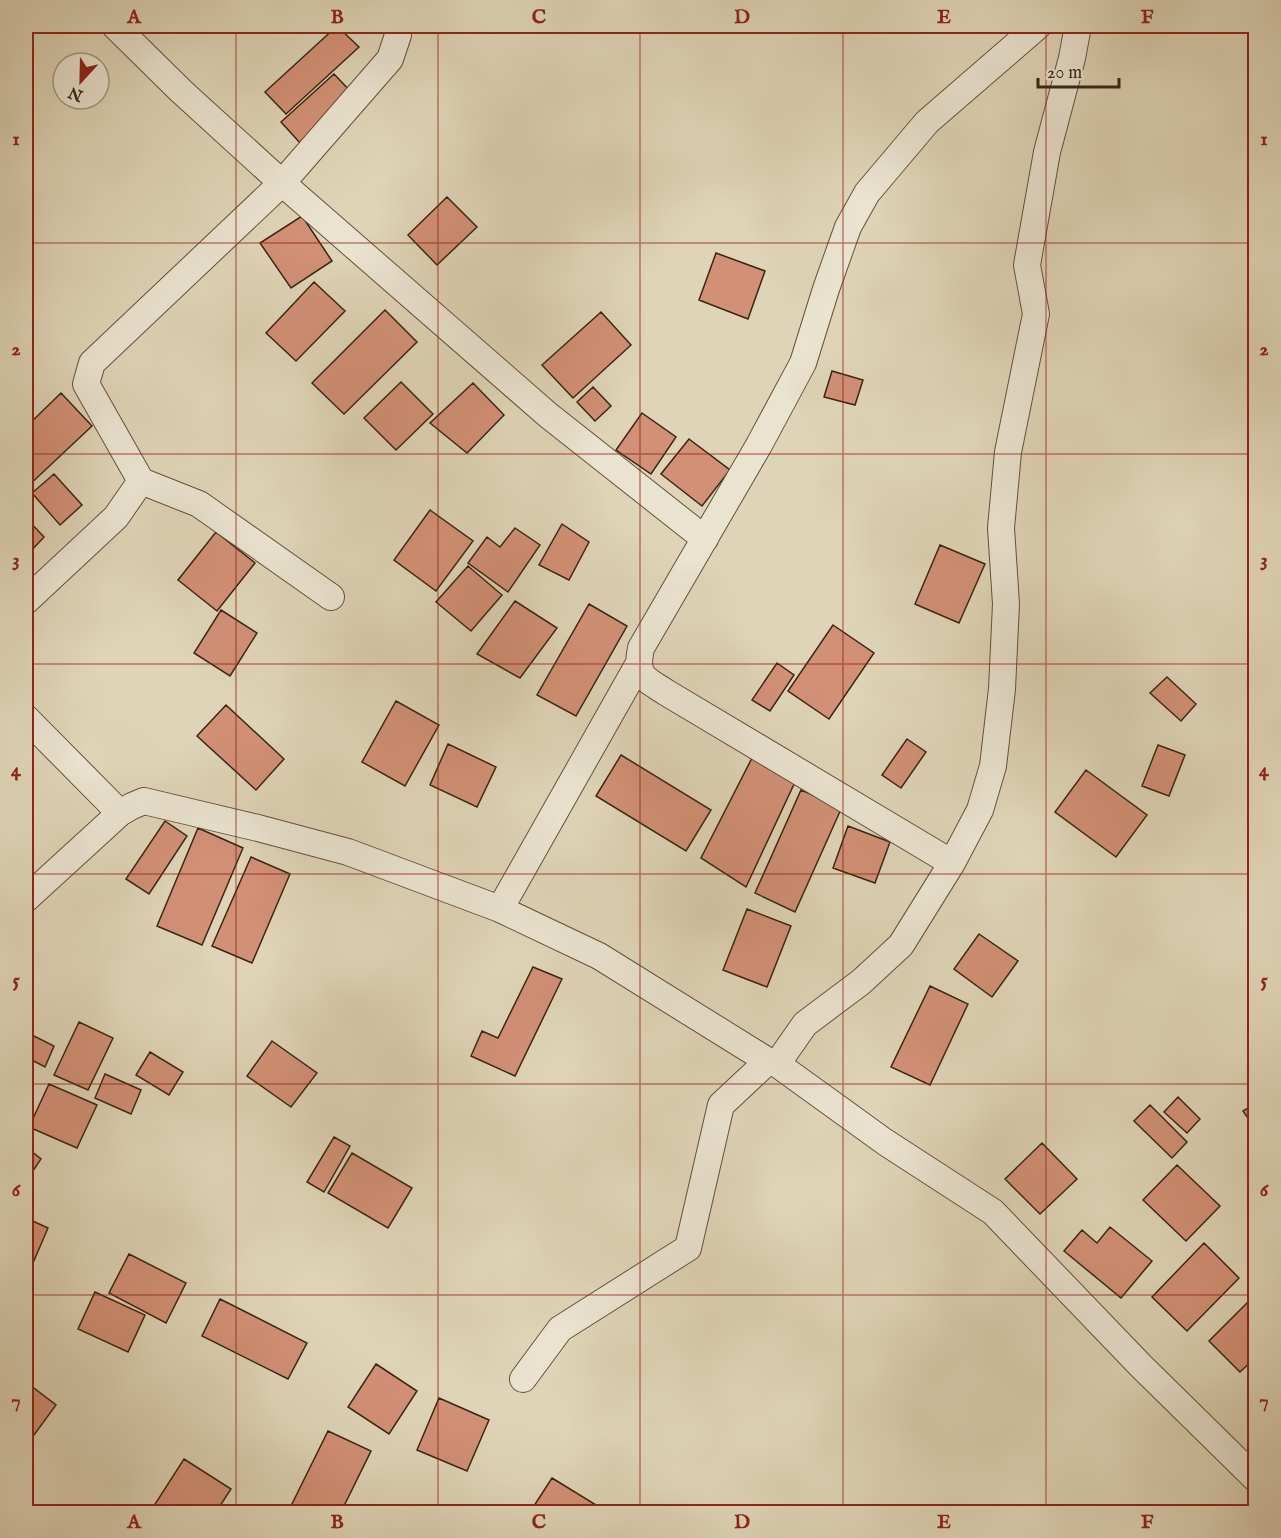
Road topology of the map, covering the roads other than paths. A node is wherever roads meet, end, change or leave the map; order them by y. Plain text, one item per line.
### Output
1 (115, 26) edge
2 (398, 26) edge
3 (1038, 26) edge
4 (1078, 26) edge
5 (282, 183) junction
6 (141, 481) junction
7 (705, 539) junction
8 (331, 597) dead end
9 (26, 602) edge
10 (638, 665) junction
11 (26, 718) edge
12 (120, 813) junction
13 (952, 863) junction
14 (26, 899) edge
15 (500, 909) junction
16 (773, 1062) junction
17 (524, 1379) dead end
18 (1256, 1479) edge

1 - 5 street
2 - 5 street
3 - 7 street
4 - 13 street
5 - 6 street
5 - 7 street
6 - 8 street
6 - 9 street
7 - 10 street
10 - 13 street
10 - 15 street
11 - 12 street
12 - 14 street
12 - 15 street
13 - 16 street
15 - 16 street
16 - 17 street
16 - 18 street

